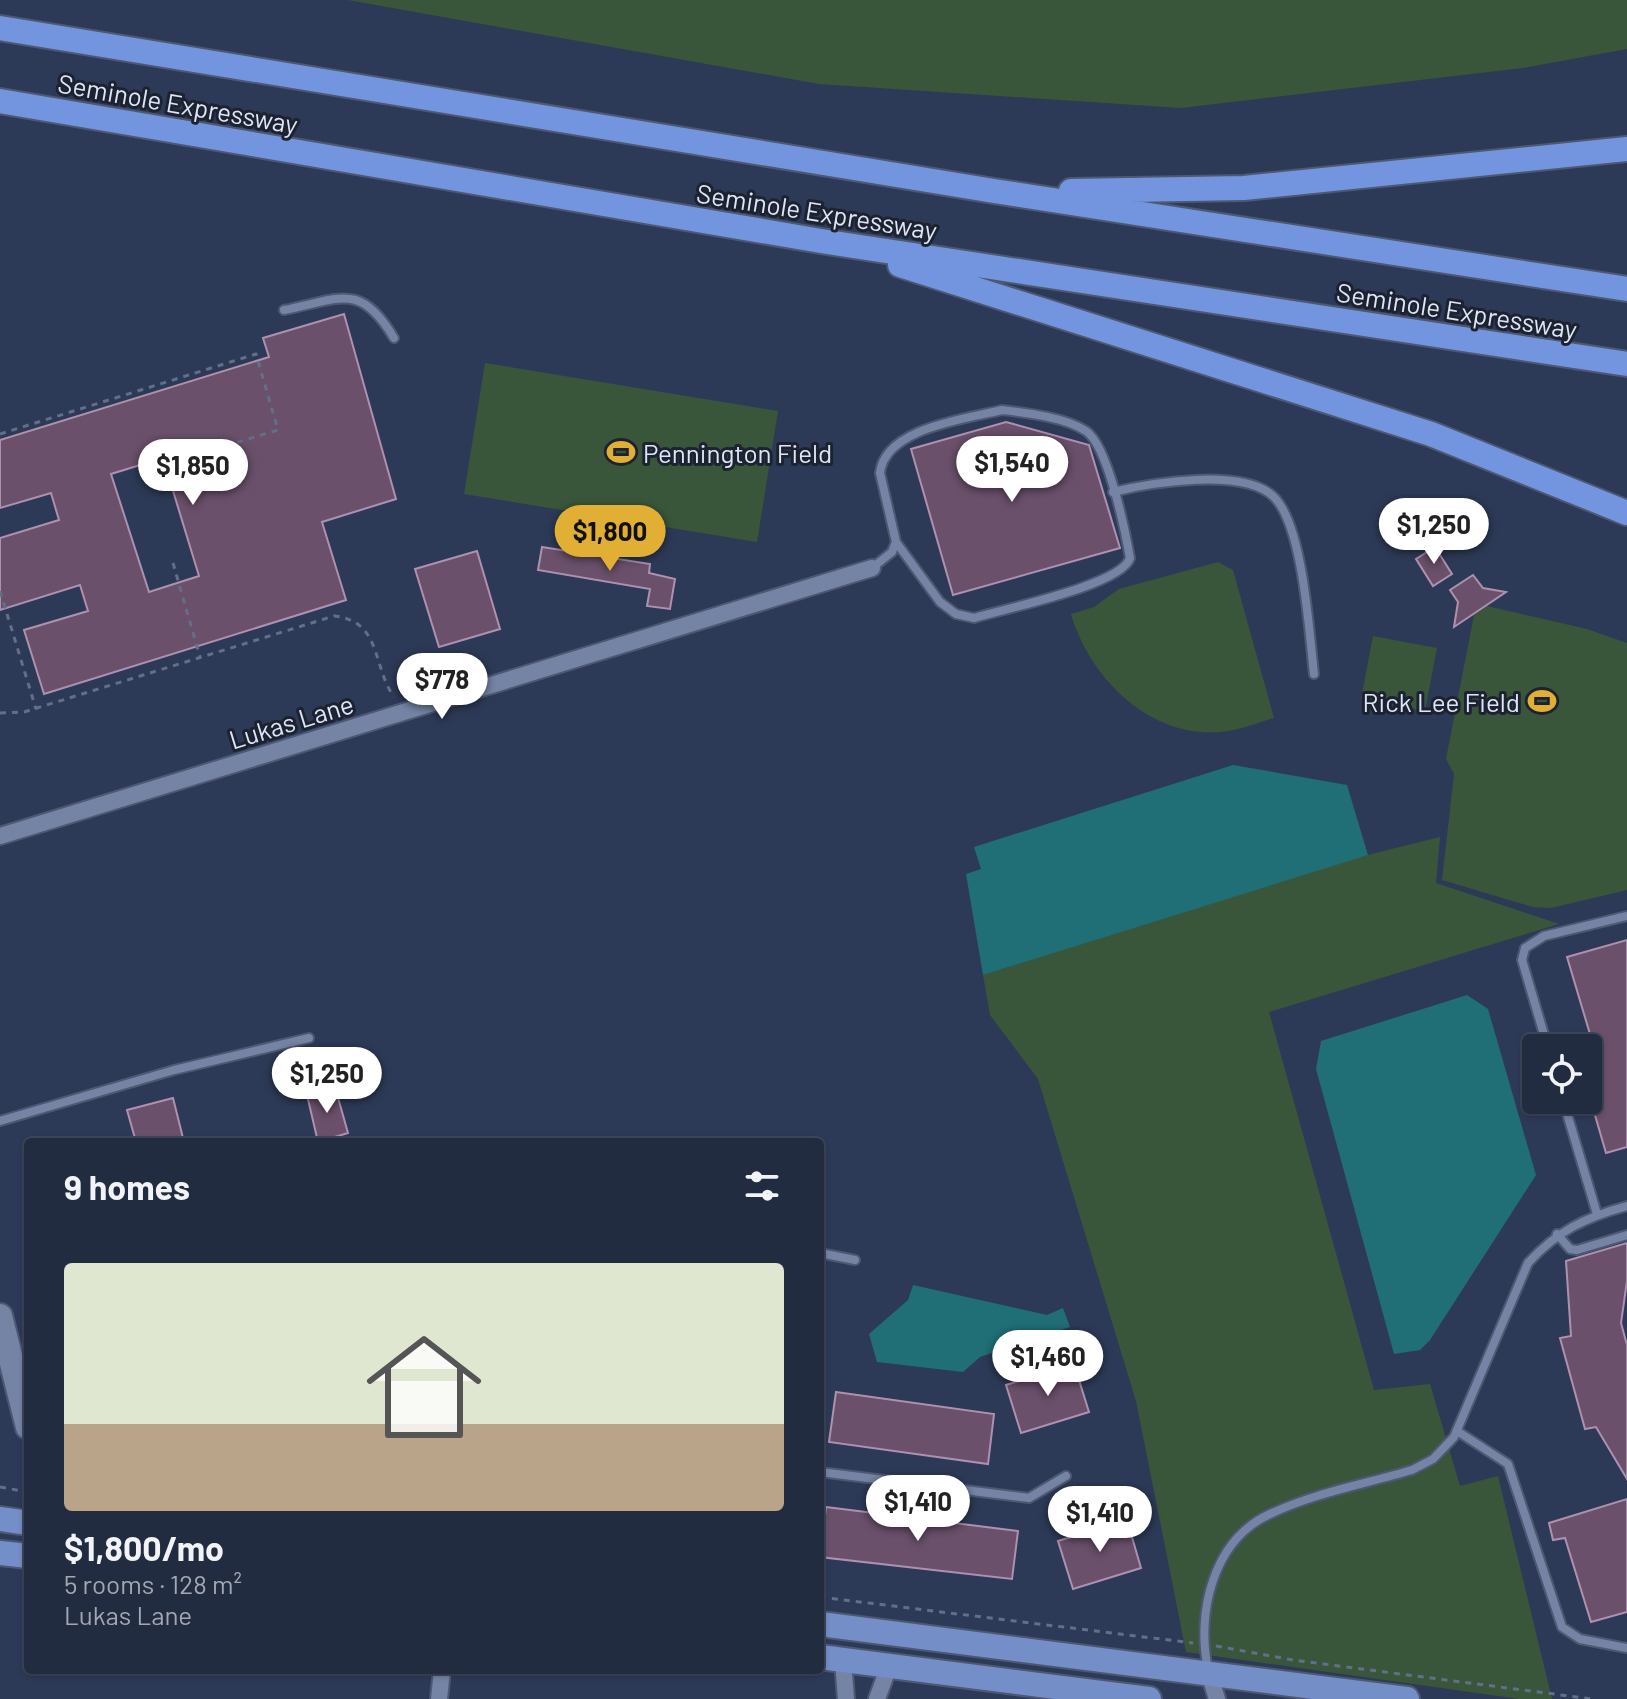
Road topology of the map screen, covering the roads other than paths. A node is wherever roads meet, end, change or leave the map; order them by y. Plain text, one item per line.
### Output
1 (0, 28) edge
2 (0, 101) edge
3 (1627, 149) edge
4 (994, 191) junction
5 (821, 241) junction
6 (1627, 289) edge
7 (284, 310) dead end
8 (394, 338) dead end
9 (1627, 364) edge
10 (1113, 492) junction
11 (1627, 513) edge
12 (896, 542) junction
13 (872, 568) joint
14 (1314, 674) dead end
15 (0, 836) edge
16 (1627, 916) edge
17 (1544, 1034) edge
18 (309, 1038) dead end
19 (1567, 1114) edge
20 (0, 1121) edge
21 (1627, 1206) edge
22 (1597, 1214) junction
23 (1557, 1234) junction
24 (1627, 1235) edge
25 (824, 1254) edge
26 (855, 1260) dead end
27 (0, 1316) edge
28 (24, 1411) edge
29 (1457, 1431) junction
30 (824, 1472) edge
31 (1066, 1476) dead end
32 (0, 1519) edge
33 (24, 1522) edge
34 (0, 1553) edge
35 (24, 1556) edge
36 (824, 1625) edge
37 (1627, 1648) edge
38 (832, 1659) edge
39 (889, 1666) junction
40 (1209, 1673) junction
41 (442, 1674) edge
42 (439, 1699) edge
43 (846, 1699) edge
44 (877, 1699) edge
45 (1149, 1699) edge
46 (1217, 1699) edge
47 (1407, 1699) edge

1 - 4 highway, Seminole Expressway
2 - 5 highway, Seminole Expressway
3 - 4 highway
4 - 6 highway, Seminole Expressway
5 - 9 highway, Seminole Expressway
5 - 11 highway
7 - 8 lane
10 - 12 lane
10 - 12 lane
10 - 14 lane
12 - 13 lane
13 - 15 street, Lukas Lane
16 - 17 lane
18 - 20 lane
19 - 22 lane
21 - 22 lane
22 - 23 lane
23 - 24 lane
23 - 29 lane
25 - 26 lane
27 - 28 street
29 - 37 lane
29 - 40 lane
30 - 31 lane
32 - 33 main road
34 - 35 main road
36 - 40 main road
38 - 39 main road
38 - 43 street
39 - 44 street
39 - 45 main road
40 - 46 street
40 - 47 main road
41 - 42 street

